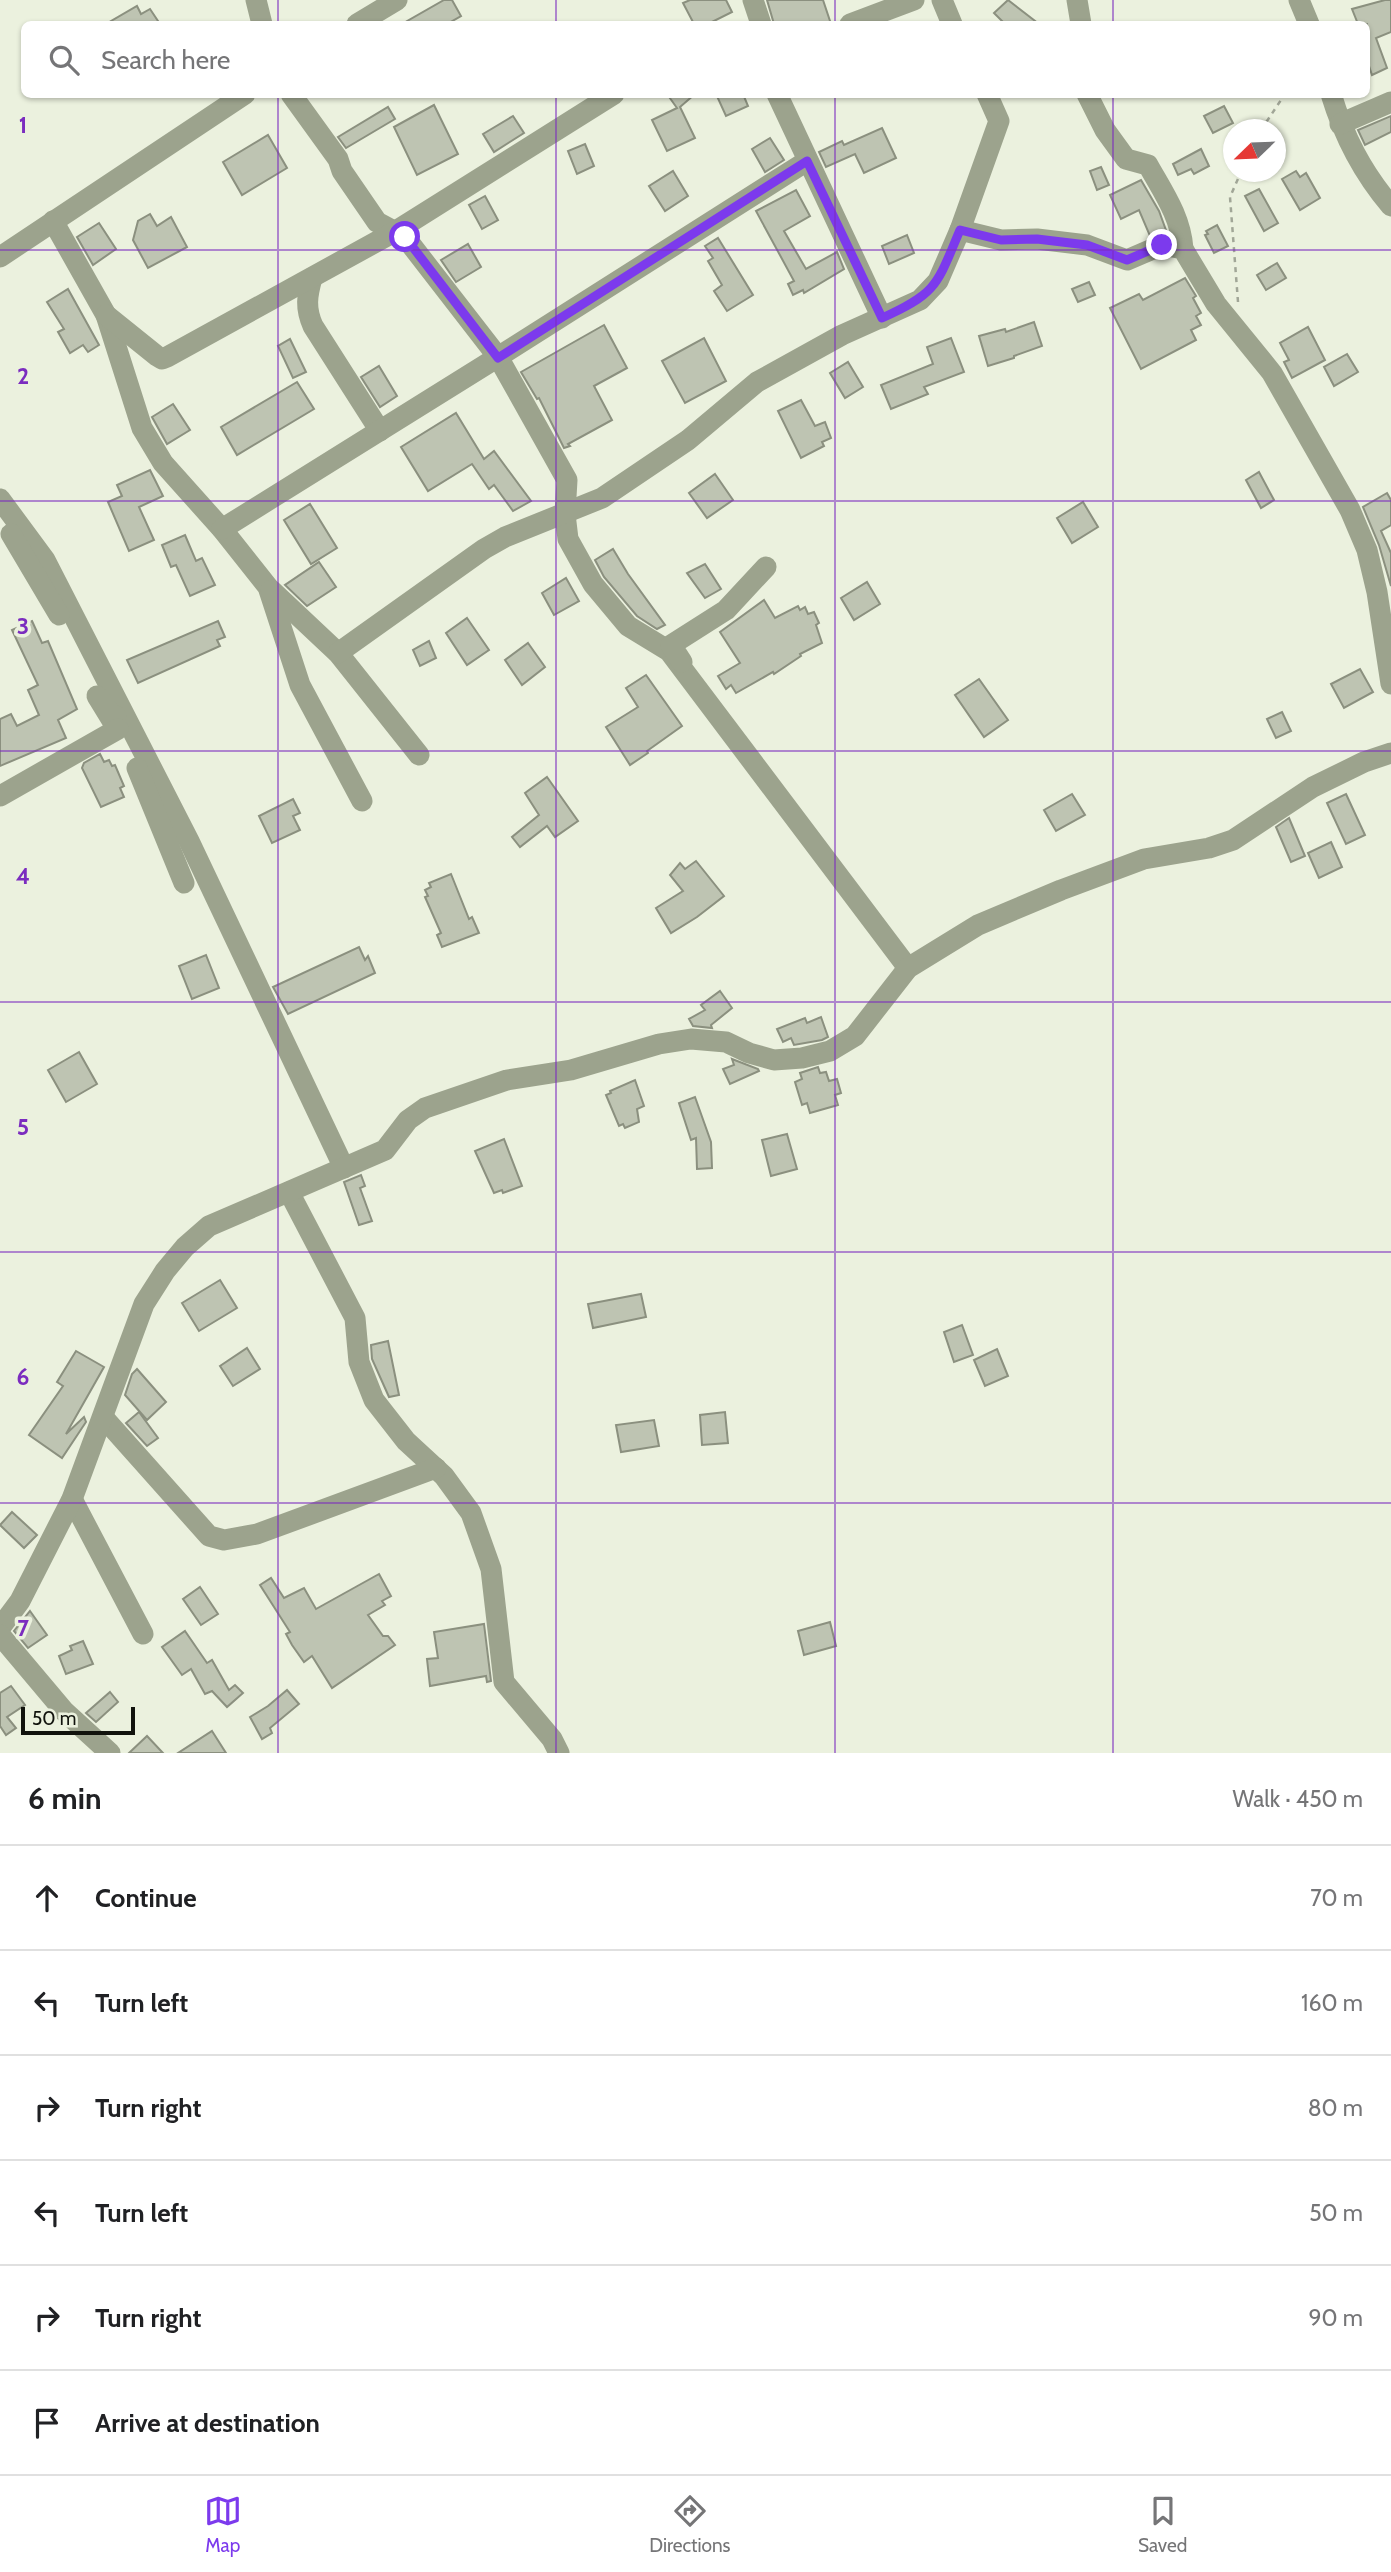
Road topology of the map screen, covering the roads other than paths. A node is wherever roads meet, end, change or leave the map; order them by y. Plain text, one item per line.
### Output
1 (256, 0) edge
2 (397, 0) edge
3 (914, 0) edge
4 (942, 0) edge
5 (1077, 0) edge
6 (1299, 0) edge
7 (261, 21) edge
8 (362, 21) edge
9 (858, 21) edge
10 (952, 21) edge
11 (1080, 21) edge
12 (1308, 21) edge
13 (239, 98) edge
14 (294, 98) edge
15 (608, 98) edge
16 (778, 98) edge
17 (989, 98) edge
18 (1089, 98) edge
19 (1332, 98) edge
20 (1391, 102) edge
21 (1340, 124) junction
22 (807, 161) junction
23 (1391, 206) edge
24 (53, 221) junction
25 (960, 230) junction
26 (396, 231) junction
27 (1184, 249) junction
28 (0, 257) edge
29 (312, 278) junction
30 (106, 315) junction
31 (882, 318) junction
32 (498, 358) junction
33 (380, 431) junction
34 (0, 499) edge
35 (0, 514) edge
36 (565, 514) junction
37 (222, 529) junction
38 (766, 567) dead end
39 (268, 587) junction
40 (338, 653) junction
41 (1391, 684) edge
42 (709, 705) junction
43 (120, 721) junction
44 (1391, 736) edge
45 (1391, 753) edge
46 (419, 755) dead end
47 (1364, 762) junction
48 (0, 796) edge
49 (362, 801) dead end
50 (184, 883) dead end
51 (908, 968) junction
52 (344, 1168) junction
53 (289, 1192) junction
54 (103, 1417) junction
55 (436, 1468) junction
56 (72, 1499) junction
57 (4, 1612) edge
58 (0, 1634) edge
59 (143, 1634) dead end
60 (110, 1753) edge
61 (559, 1753) edge

1 - 7 street
2 - 8 street
3 - 9 street
4 - 10 street
5 - 11 street
6 - 12 street
13 - 24 street
14 - 26 street
15 - 26 street
16 - 22 street
17 - 25 street
18 - 27 street
19 - 21 street
20 - 21 street
21 - 23 street
22 - 31 street
22 - 32 street
24 - 28 street
24 - 30 street
25 - 27 street
25 - 31 street
26 - 29 street
26 - 32 street
27 - 41 street
29 - 30 street
29 - 33 street
30 - 37 street
31 - 36 street
32 - 33 street
32 - 36 street
33 - 37 street
34 - 43 street
35 - 43 street
36 - 40 street
36 - 42 street
37 - 39 street
38 - 42 street
39 - 40 street
39 - 49 street
40 - 46 street
42 - 51 street
43 - 48 street
43 - 50 street
43 - 52 street
44 - 47 street
45 - 47 street
47 - 51 street
51 - 52 street
52 - 53 street
53 - 54 street
53 - 55 street
54 - 55 street
54 - 56 street
55 - 61 street
56 - 57 street
56 - 59 street
58 - 60 street

